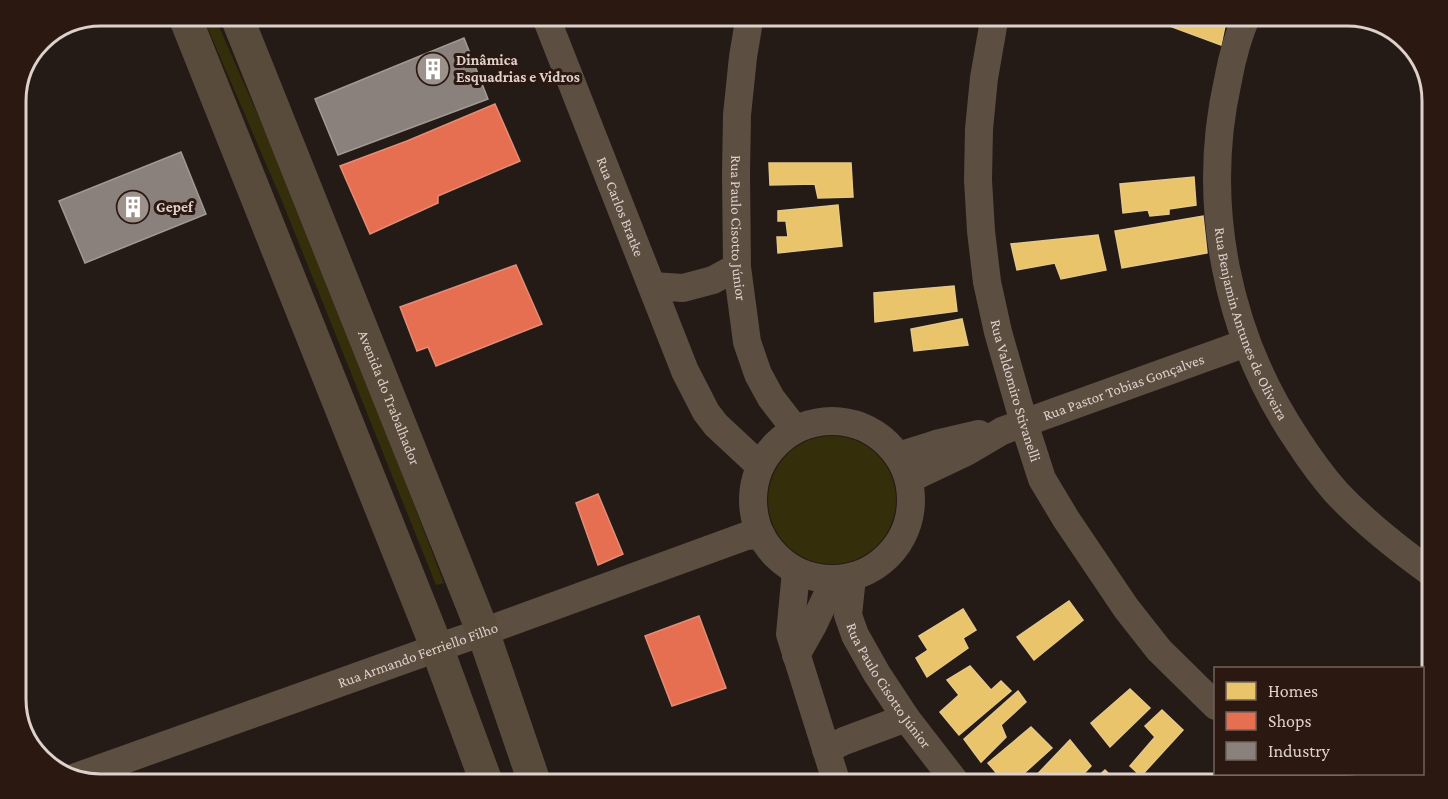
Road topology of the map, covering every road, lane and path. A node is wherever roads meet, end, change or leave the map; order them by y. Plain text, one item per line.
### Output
1 (188, 26) edge
2 (240, 26) edge
3 (549, 26) edge
4 (748, 26) edge
5 (993, 26) edge
6 (1243, 26) edge
7 (737, 267) junction
8 (652, 286) junction
9 (1246, 343) junction
10 (1013, 427) junction
11 (795, 429) junction
12 (765, 457) junction
13 (903, 467) junction
14 (761, 535) junction
15 (1422, 566) edge
16 (796, 571) junction
17 (844, 578) junction
18 (483, 632) junction
19 (437, 648) junction
20 (796, 655) junction
21 (1214, 705) edge
22 (906, 718) junction
23 (826, 750) junction
24 (89, 773) edge
25 (483, 774) edge
26 (532, 774) edge
27 (834, 774) edge
28 (949, 774) edge

1 - 19 street
2 - 18 street, Avenida do Trabalhador
3 - 8 street, Rua Carlos Bratke
4 - 7 street, Rua Paulo Cisotto Júnior
5 - 10 street, Rua Valdomiro Stivanelli
6 - 9 street, Rua Benjamin Antunes de Oliveira
7 - 8 street
7 - 11 street, Rua Paulo Cisotto Júnior
8 - 12 street, Rua Carlos Bratke
9 - 10 street, Rua Pastor Tobias Gonçalves
9 - 15 street, Rua Benjamin Antunes de Oliveira
10 - 13 street, Rua Pastor Tobias Gonçalves
10 - 21 street, Rua Valdomiro Stivanelli
11 - 12 street
11 - 13 street
12 - 14 street
13 - 17 street
14 - 16 street
14 - 18 street, Rua Armando Ferriello Filho
16 - 17 street
16 - 20 street
17 - 20 street
17 - 22 street, Rua Paulo Cisotto Júnior
18 - 19 street, Rua Armando Ferriello Filho
18 - 26 street, Avenida do Trabalhador
19 - 24 street, Rua Armando Ferriello Filho
19 - 25 street
20 - 23 street
22 - 23 street
22 - 28 street, Rua Paulo Cisotto Júnior
23 - 27 street

